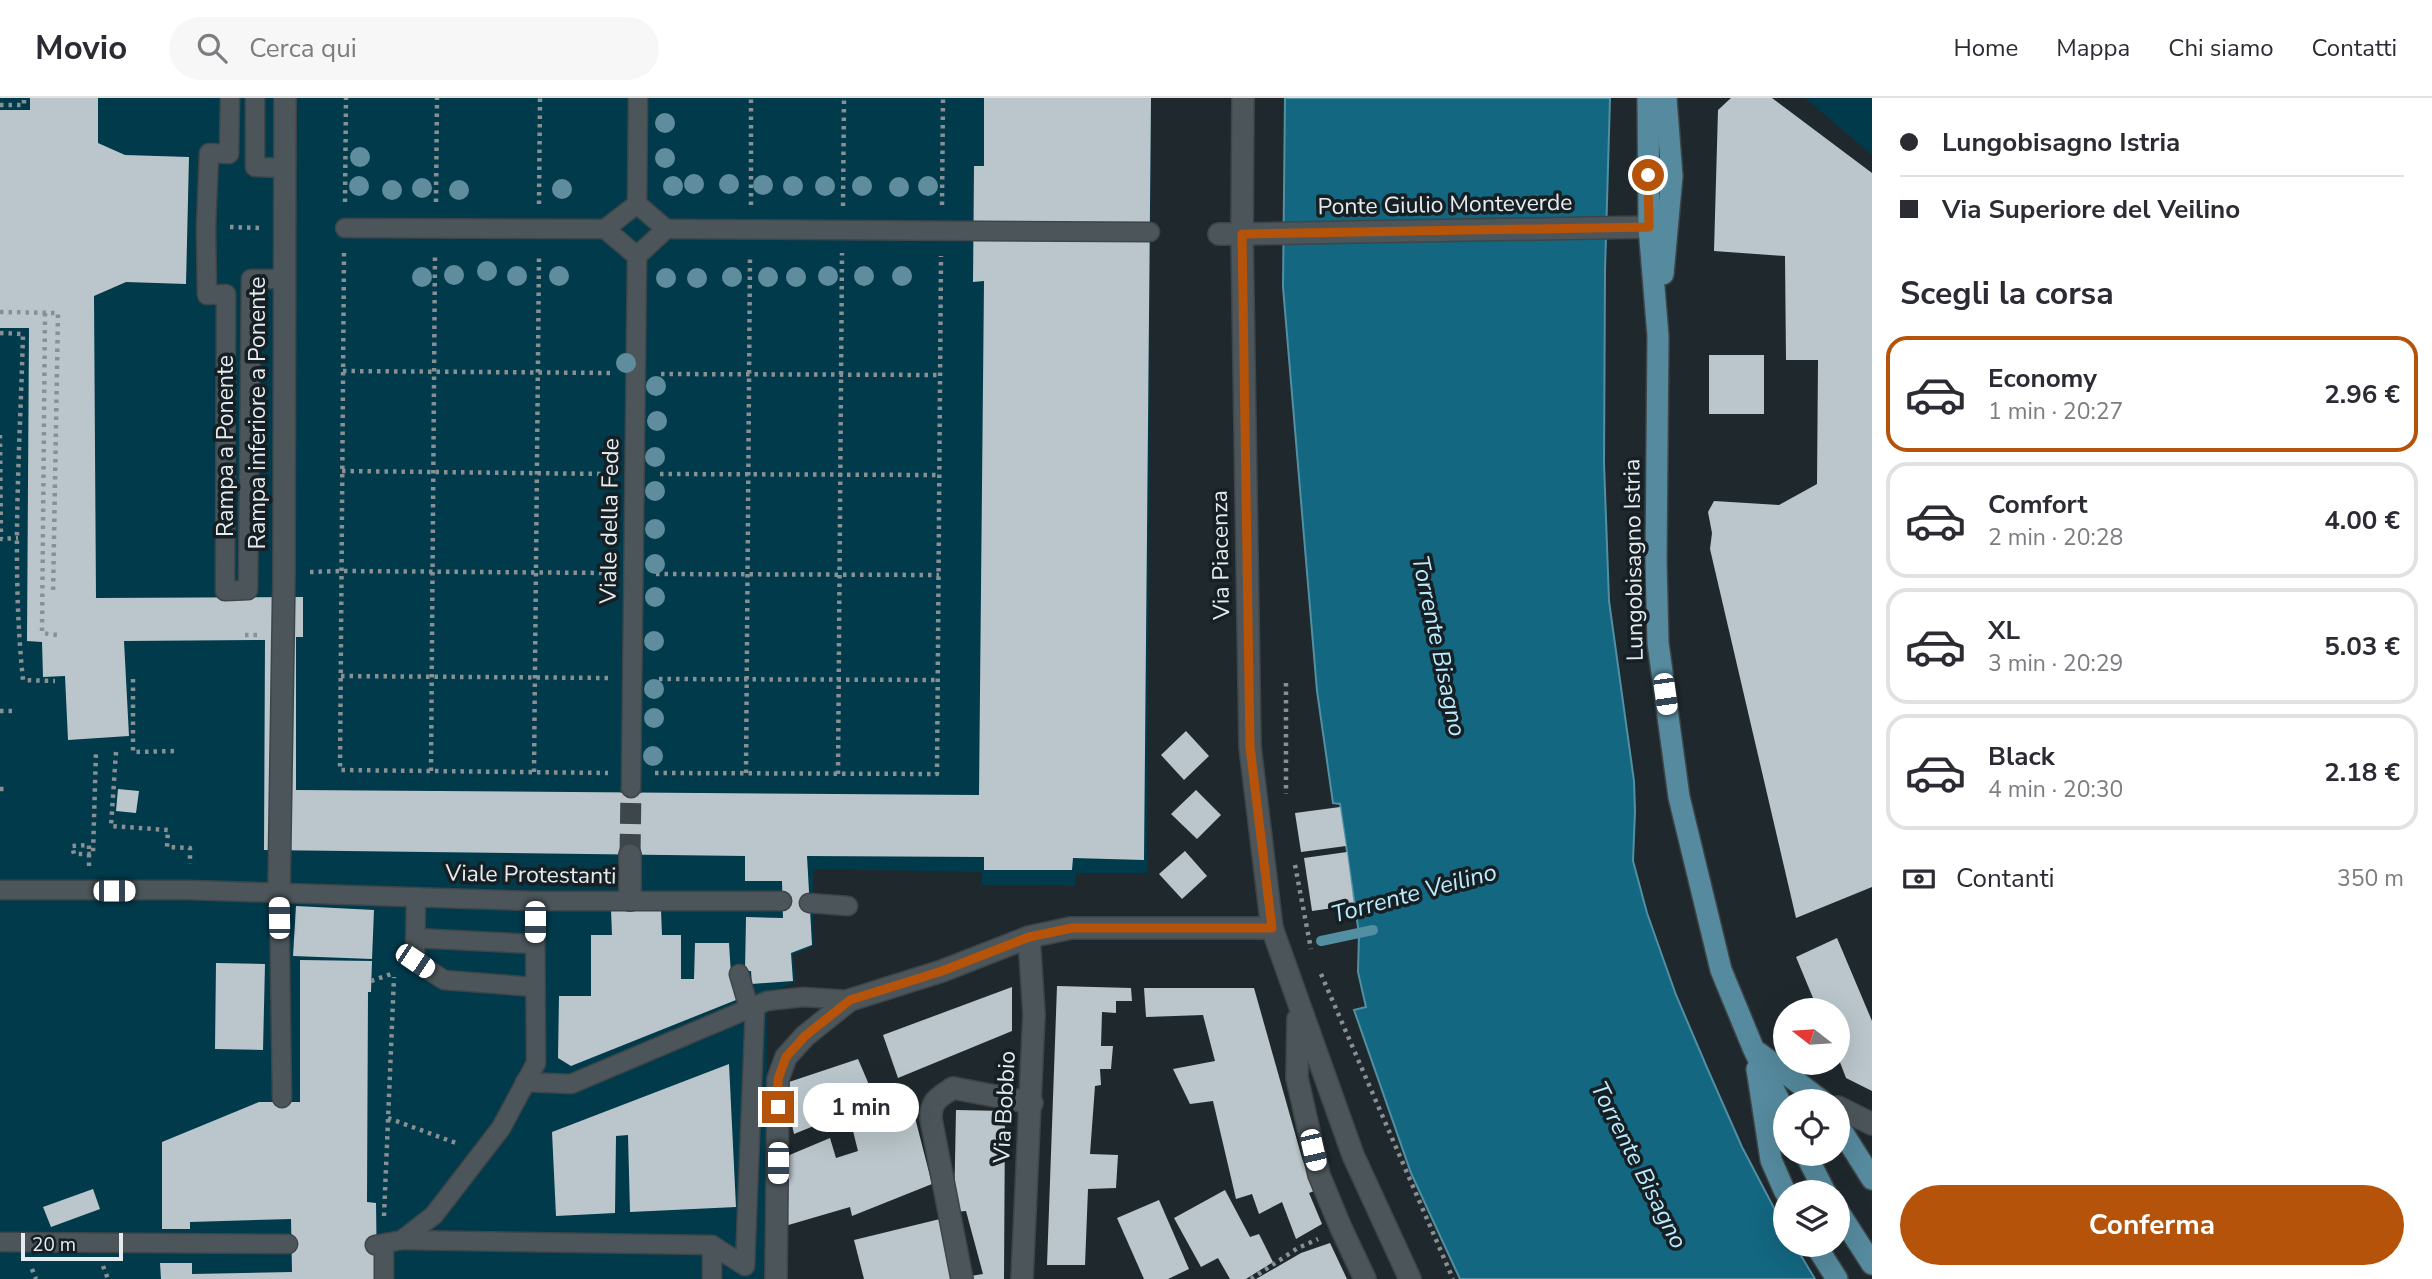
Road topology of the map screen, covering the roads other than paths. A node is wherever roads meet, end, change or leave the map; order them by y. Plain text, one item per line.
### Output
1 (230, 98) edge
2 (255, 98) edge
3 (285, 98) edge
4 (638, 98) edge
5 (1243, 98) edge
6 (1648, 98) edge
7 (1665, 98) edge
8 (284, 168) junction
9 (637, 204) junction
10 (1649, 227) junction
11 (345, 228) road end
12 (605, 229) junction
13 (666, 229) junction
14 (1150, 232) dead end
15 (1219, 234) dead end
16 (1242, 234) junction
17 (637, 256) junction
18 (283, 279) junction
19 (1658, 336) junction
20 (631, 788) tunnel mouth
21 (630, 855) tunnel mouth
22 (278, 883) junction
23 (0, 890) edge
24 (416, 897) junction
25 (630, 900) junction
26 (535, 901) junction
27 (782, 901) dead end
28 (809, 903) dead end
29 (848, 906) dead end
30 (1272, 928) junction
31 (1029, 937) junction
32 (415, 938) junction
33 (535, 944) junction
34 (739, 974) dead end
35 (536, 987) junction
36 (850, 1000) junction
37 (757, 1005) junction
38 (1298, 1006) junction
39 (1754, 1050) junction
40 (525, 1082) junction
41 (1774, 1089) edge
42 (1808, 1089) edge
43 (282, 1098) dead end
44 (1031, 1103) junction
45 (1850, 1113) edge
46 (1872, 1124) edge
47 (1850, 1144) edge
48 (1872, 1179) edge
49 (1780, 1180) edge
50 (1850, 1230) edge
51 (0, 1242) edge
52 (288, 1244) dead end
53 (387, 1244) junction
54 (712, 1245) junction
55 (1823, 1257) edge
56 (1872, 1264) edge
57 (384, 1279) edge
58 (712, 1279) edge
59 (776, 1279) edge
60 (962, 1279) edge
61 (1022, 1279) edge
62 (1366, 1279) edge
63 (1410, 1279) edge
64 (1837, 1279) edge

1 - 18 lane, Rampa a Ponente
2 - 8 lane
3 - 8 street, Rampa inferiore a Ponente
4 - 9 lane
5 - 16 street, Via Piacenza
6 - 10 main road, Lungobisagno Istria
7 - 19 main road
8 - 18 street, Rampa inferiore a Ponente
9 - 12 lane
9 - 13 lane
10 - 16 street, Ponte Giulio Monteverde
10 - 19 main road, Lungobisagno Istria
11 - 12 lane
12 - 17 lane
13 - 14 lane
13 - 17 lane
15 - 16 street, Ponte Giulio Monteverde
16 - 30 street, Via Piacenza
17 - 20 lane, Viale della Fede
18 - 22 street, Rampa inferiore a Ponente
19 - 39 main road, Lungobisagno Istria
21 - 25 street
22 - 23 lane, Viale Protestanti
22 - 24 lane, Viale Protestanti
22 - 43 lane
24 - 26 lane, Viale Protestanti
24 - 32 lane
25 - 26 lane, Viale Protestanti
25 - 27 lane, Viale Protestanti
26 - 33 lane
28 - 29 lane
30 - 31 street
30 - 38 street, Via Piacenza
31 - 36 street
31 - 44 street, Via Bobbio
32 - 33 lane
32 - 35 lane
33 - 35 lane
34 - 37 lane
35 - 40 lane
36 - 37 lane
36 - 59 street
37 - 40 lane
37 - 54 lane
38 - 62 street
38 - 63 street, Via Piacenza
39 - 41 main road, Lungobisagno Istria
39 - 42 main road
39 - 49 main road
40 - 53 lane
44 - 60 street
44 - 61 street, Via Bobbio
45 - 46 street
47 - 48 main road
50 - 56 main road
51 - 52 lane
53 - 54 lane
53 - 57 lane
54 - 58 lane
55 - 64 main road

